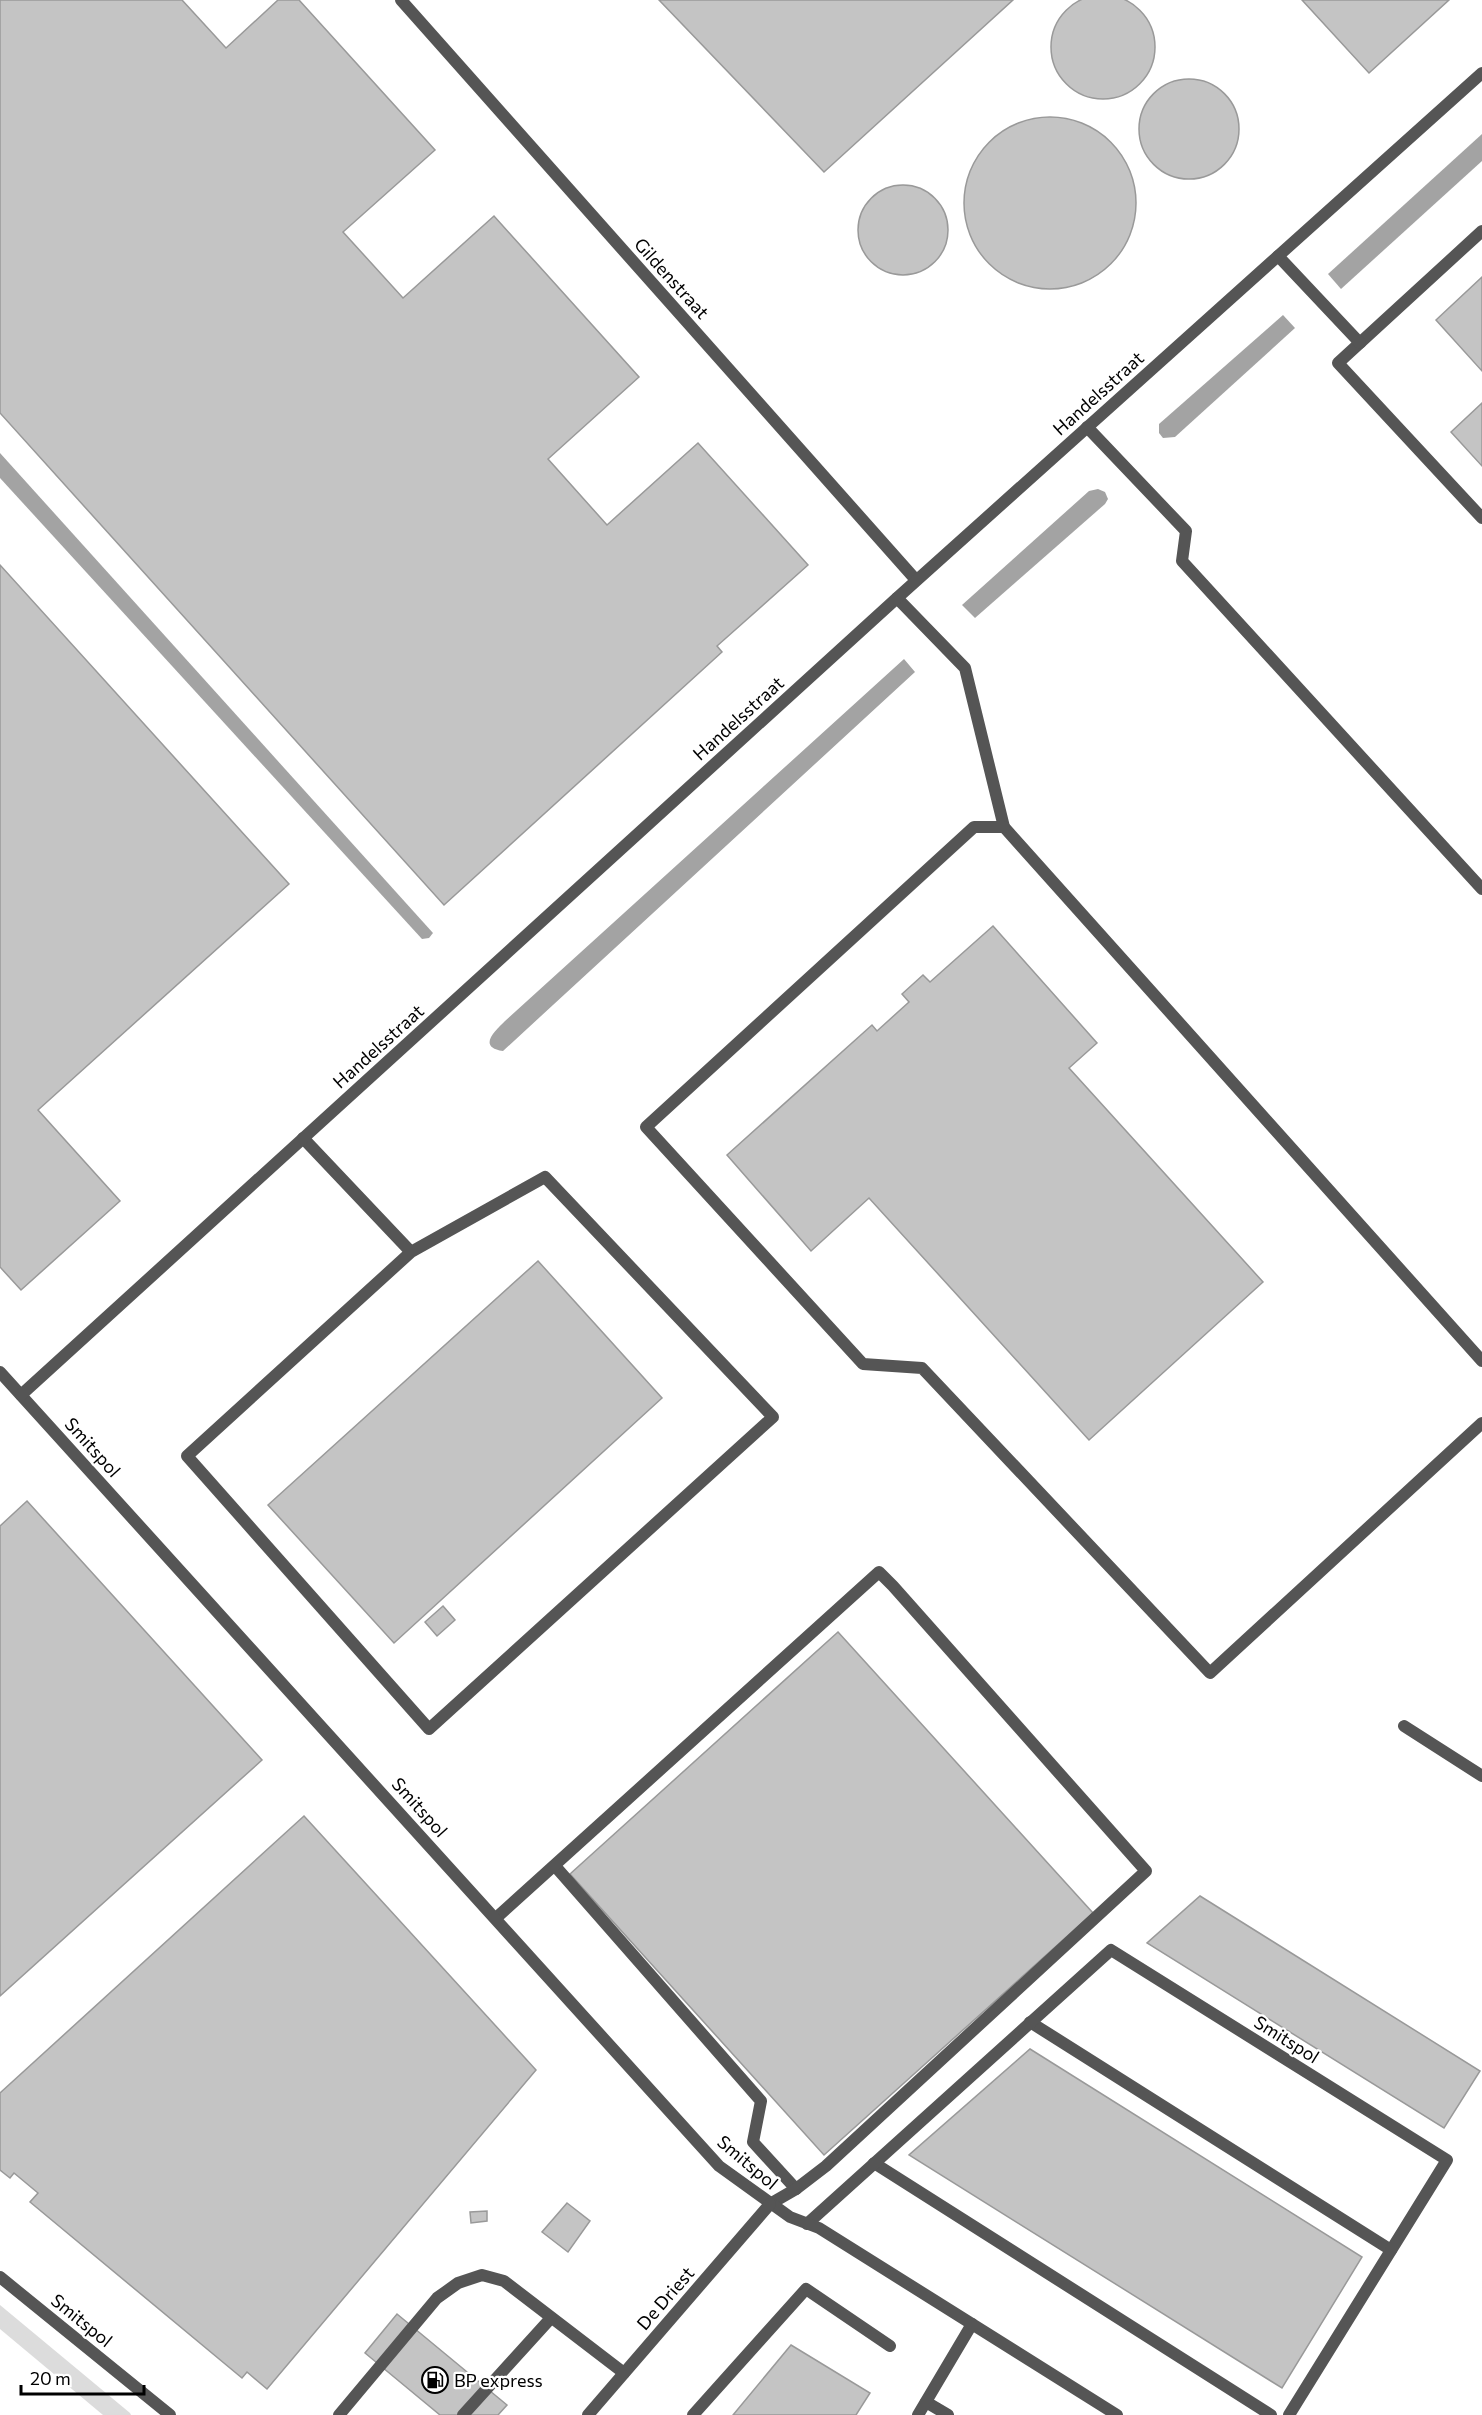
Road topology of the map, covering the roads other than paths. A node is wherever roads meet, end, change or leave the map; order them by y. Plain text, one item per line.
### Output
1 (401, 0) edge
2 (1482, 73) edge
3 (1482, 231) edge
4 (1278, 255) junction
5 (1360, 343) junction
6 (1087, 427) junction
7 (1482, 518) edge
8 (916, 580) junction
9 (897, 598) junction
10 (1004, 827) junction
11 (1482, 889) edge
12 (303, 1138) junction
13 (411, 1252) junction
14 (1482, 1361) edge
15 (0, 1371) edge
16 (21, 1395) junction
17 (1482, 1423) edge
18 (1404, 1725) dead end
19 (1482, 1776) edge
20 (555, 1866) junction
21 (496, 1918) junction
22 (1030, 2022) junction
23 (874, 2163) junction
24 (796, 2189) junction
25 (770, 2204) junction
26 (807, 2224) junction
27 (1391, 2250) junction
28 (0, 2277) edge
29 (551, 2318) junction
30 (972, 2324) junction
31 (890, 2346) dead end
32 (624, 2373) junction
33 (926, 2402) junction
34 (170, 2415) edge
35 (339, 2415) edge
36 (463, 2415) edge
37 (588, 2415) edge
38 (693, 2415) edge
39 (918, 2415) edge
40 (948, 2415) edge
41 (1117, 2415) edge
42 (1271, 2415) edge
43 (1289, 2415) edge

1 - 8 street, Gildenstraat
2 - 4 street, Handelsstraat
3 - 5 street
4 - 5 street
4 - 6 street, Handelsstraat
5 - 7 street
6 - 8 street, Handelsstraat
6 - 11 street
8 - 9 street, Handelsstraat
9 - 10 street
9 - 12 street, Handelsstraat
10 - 14 street
10 - 17 street
12 - 13 street
12 - 16 street, Handelsstraat
13 - 13 street
15 - 16 street, Smitspol
16 - 21 street, Smitspol
18 - 19 street
20 - 21 street
20 - 24 street
20 - 24 street, De Driest
21 - 25 street, Smitspol
22 - 23 street, Smitspol
22 - 27 street
22 - 27 street, Smitspol
23 - 26 street, Smitspol
23 - 42 street
24 - 25 street, De Driest
25 - 26 street, Smitspol
25 - 32 street, De Driest
26 - 30 street, Smitspol
27 - 43 street, Smitspol
28 - 34 street, Smitspol
29 - 32 street
29 - 35 street
29 - 36 street
30 - 33 street
30 - 41 street, Smitspol
31 - 38 street
32 - 37 street, De Driest
33 - 39 street
33 - 40 street

